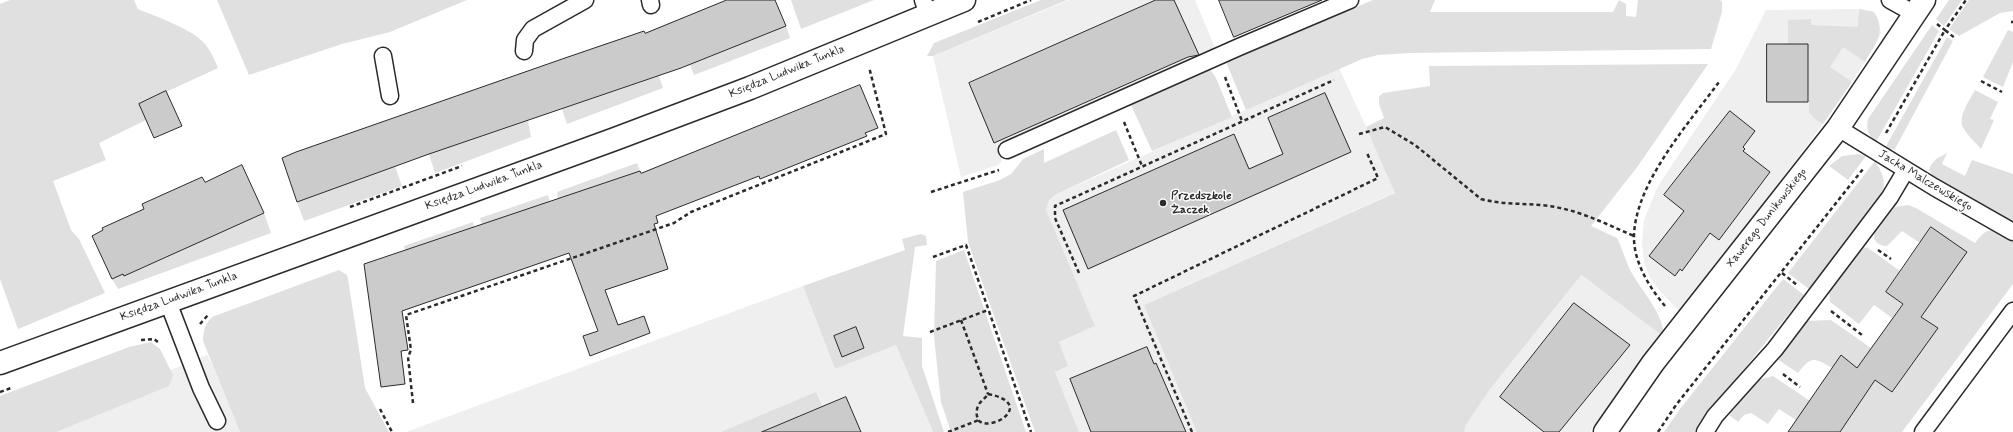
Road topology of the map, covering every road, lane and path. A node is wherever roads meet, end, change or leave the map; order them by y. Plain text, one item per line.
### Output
1 (585, 0) edge
2 (964, 0) edge
3 (1350, 0) edge
4 (1890, 0) edge
5 (1966, 0) edge
6 (926, 7) edge
7 (1924, 12) edge
8 (1945, 30) junction
9 (1956, 39) dead end
10 (524, 51) dead end
11 (383, 56) dead end
12 (869, 66) dead end
13 (1225, 79) dead end
14 (1334, 80) dead end
15 (1981, 81) dead end
16 (1719, 82) dead end
17 (2002, 92) dead end
18 (390, 96) dead end
19 (1242, 121) junction
20 (1127, 128) dead end
21 (1838, 128) junction
22 (1359, 134) dead end
23 (1007, 150) dead end
24 (1876, 152) junction
25 (1367, 153) dead end
26 (1142, 166) junction
27 (1906, 170) junction
28 (993, 173) dead end
29 (931, 192) dead end
30 (2013, 232) edge
31 (1634, 236) junction
32 (933, 257) dead end
33 (1080, 273) dead end
34 (1782, 273) junction
35 (1793, 282) dead end
36 (1813, 297) junction
37 (168, 302) junction
38 (988, 310) junction
39 (2013, 311) edge
40 (961, 320) junction
41 (1685, 323) junction
42 (930, 332) dead end
43 (1862, 335) dead end
44 (0, 363) edge
45 (988, 394) junction
46 (413, 403) dead end
47 (380, 409) dead end
48 (1009, 418) dead end
49 (979, 420) junction
50 (217, 421) dead end
51 (987, 427) dead end
52 (392, 432) edge
53 (948, 432) edge
54 (1031, 432) edge
55 (1192, 432) edge
56 (1604, 432) edge
57 (1658, 432) edge
58 (1705, 432) edge
59 (1923, 432) edge

1 - 10 lane
2 - 6 street, Księdza Ludwika Tunkla
3 - 23 lane
4 - 7 lane
5 - 8 path
6 - 37 street, Księdza Ludwika Tunkla
7 - 8 path
7 - 21 street, Xawerego Dunikowskiego
8 - 9 path
8 - 24 path
11 - 18 lane
12 - 46 path
13 - 19 path
14 - 19 path
15 - 17 path
16 - 31 path
19 - 26 path
20 - 26 path
21 - 24 lane, Jacka Malczewskiego
21 - 41 street, Xawerego Dunikowskiego
22 - 31 path
24 - 27 lane, Jacka Malczewskiego
24 - 34 path
25 - 55 path
26 - 33 path
27 - 30 lane, Jacka Malczewskiego
27 - 36 lane
28 - 29 path
31 - 41 path
32 - 38 path
34 - 35 path
34 - 57 path
36 - 43 path
36 - 58 lane
37 - 44 street, Księdza Ludwika Tunkla
37 - 50 lane
38 - 40 path
38 - 54 path
39 - 59 lane
40 - 42 path
40 - 45 path
41 - 56 street, Xawerego Dunikowskiego
45 - 48 path
45 - 49 path
47 - 52 path
49 - 51 path
49 - 53 path

